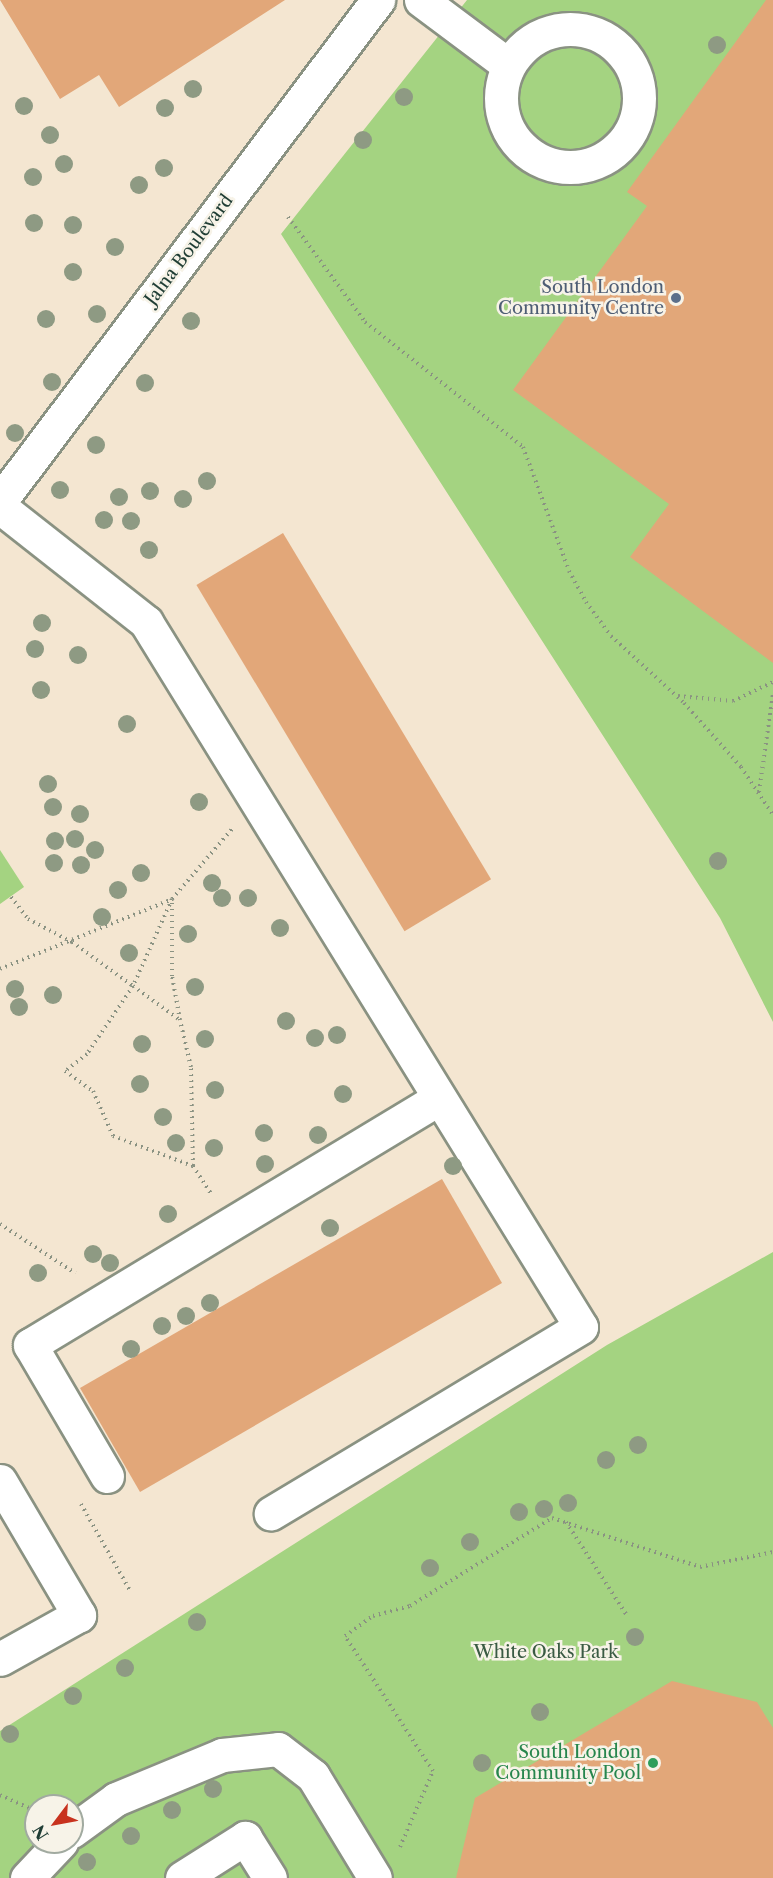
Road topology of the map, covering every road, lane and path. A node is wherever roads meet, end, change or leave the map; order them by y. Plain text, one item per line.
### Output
1 (378, 0) edge
2 (421, 0) edge
3 (508, 65) junction
4 (288, 217) dead end
5 (0, 501) edge
6 (0, 507) edge
7 (773, 682) edge
8 (773, 694) edge
9 (676, 696) junction
10 (759, 793) junction
11 (773, 815) edge
12 (240, 821) dead end
13 (11, 897) dead end
14 (172, 899) junction
15 (72, 942) junction
16 (0, 969) edge
17 (133, 986) junction
18 (180, 1020) junction
19 (438, 1099) junction
20 (0, 1224) edge
21 (111, 1296) junction
22 (106, 1476) dead end
23 (0, 1481) edge
24 (271, 1513) dead end
25 (566, 1522) junction
26 (773, 1552) edge
27 (626, 1614) dead end
28 (0, 1659) edge
29 (0, 1794) edge
30 (24, 1805) edge
31 (84, 1822) edge
32 (50, 1854) edge
33 (385, 1868) edge
34 (27, 1878) edge
35 (182, 1878) edge
36 (270, 1878) edge

1 - 5 street, Jalna Boulevard
2 - 3 street
3 - 3 street
4 - 9 path
6 - 19 street
7 - 9 path
8 - 10 path
9 - 10 path
10 - 11 path
12 - 14 path
13 - 15 path
14 - 15 path
14 - 17 path
14 - 18 path
15 - 16 path
15 - 17 path
17 - 18 path
17 - 18 path
19 - 21 street
19 - 24 street
20 - 21 path
21 - 22 street
23 - 28 street
25 - 26 path
25 - 27 path
25 - 33 path
29 - 30 path
31 - 33 street
32 - 34 street
35 - 36 street

